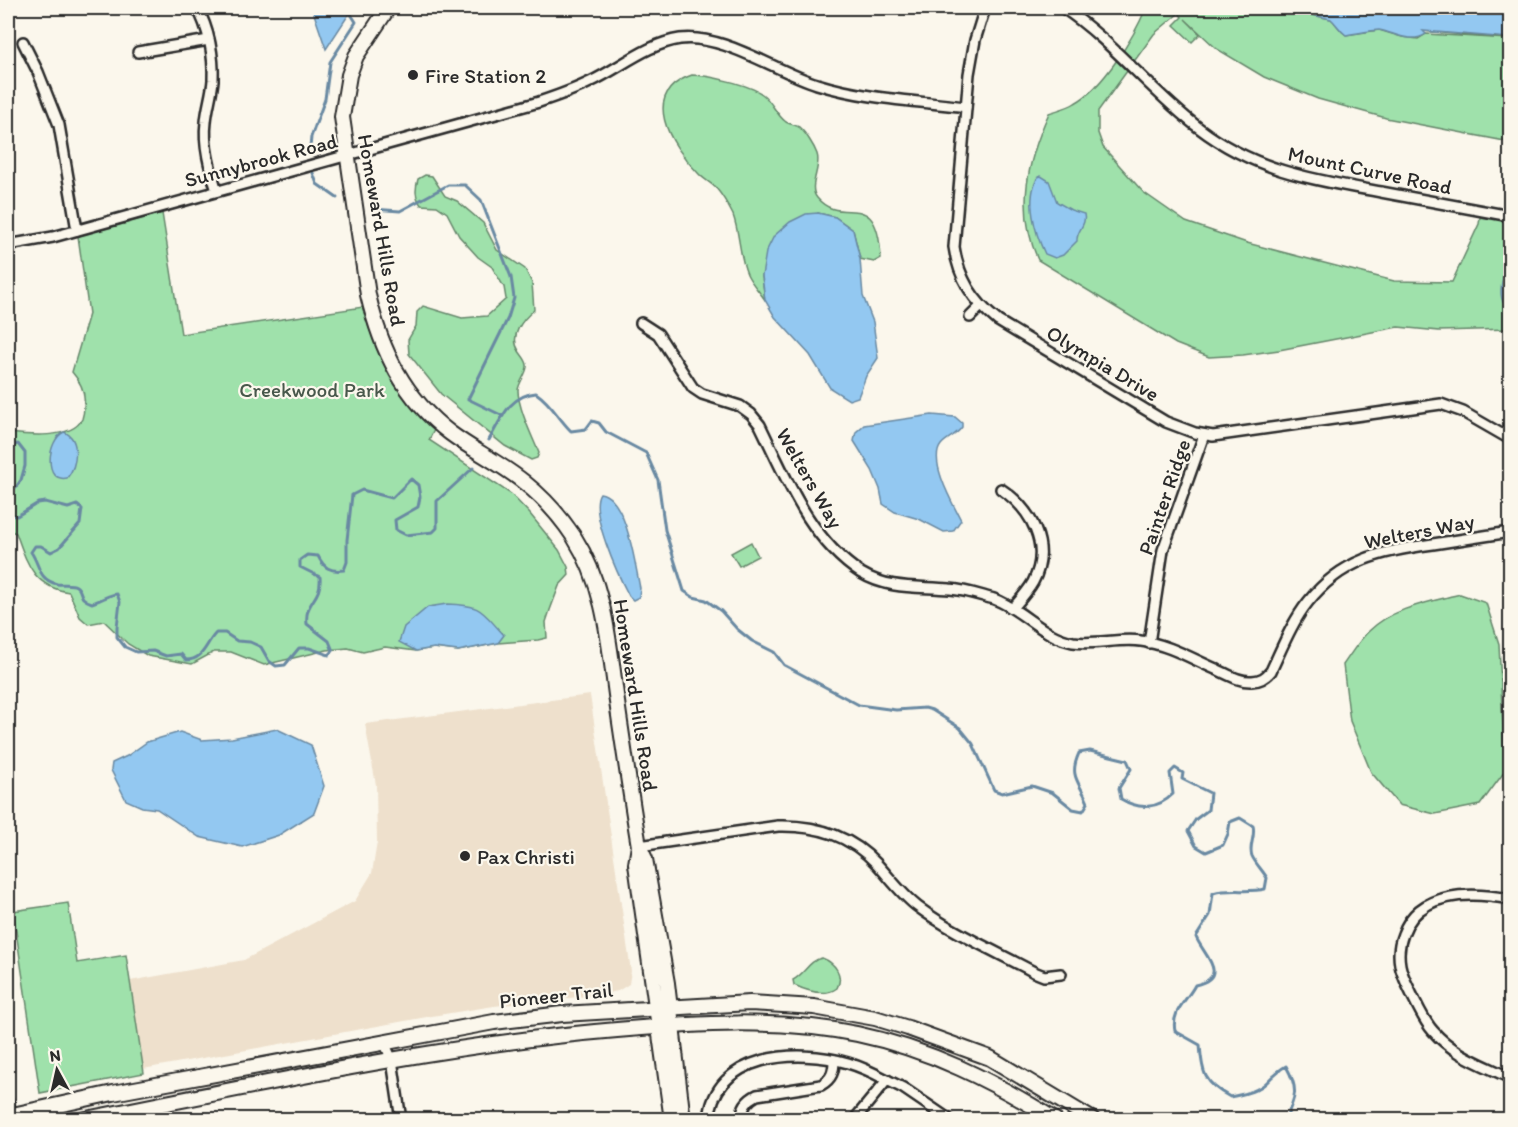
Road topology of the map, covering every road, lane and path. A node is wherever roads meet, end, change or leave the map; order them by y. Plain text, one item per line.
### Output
1 (197, 8) edge
2 (388, 8) edge
3 (984, 8) edge
4 (1063, 8) edge
5 (209, 40) junction
6 (23, 42) dead end
7 (138, 52) dead end
8 (966, 107) junction
9 (348, 155) junction
10 (217, 191) junction
11 (1510, 216) edge
12 (77, 230) junction
13 (8, 245) edge
14 (981, 306) junction
15 (970, 317) dead end
16 (642, 323) dead end
17 (1204, 435) junction
18 (1510, 439) edge
19 (1001, 489) dead end
20 (1510, 532) edge
21 (1013, 608) junction
22 (1149, 643) junction
23 (639, 846) junction
24 (1510, 899) edge
25 (1061, 974) dead end
26 (663, 1007) junction
27 (665, 1027) junction
28 (384, 1042) junction
29 (392, 1060) junction
30 (834, 1060) junction
31 (1510, 1078) edge
32 (887, 1080) junction
33 (9, 1113) edge
34 (82, 1119) edge
35 (401, 1119) edge
36 (672, 1119) edge
37 (683, 1119) edge
38 (709, 1119) edge
39 (742, 1119) edge
40 (854, 1119) edge
41 (950, 1119) edge
42 (1054, 1119) edge
43 (1093, 1119) edge

1 - 5 street
2 - 9 main road, Homeward Hills Road
3 - 8 street, Olympia Drive
4 - 11 street, Mount Curve Road
5 - 7 street
5 - 10 street
6 - 12 street
8 - 9 street, Sunnybrook Road
8 - 14 street, Olympia Drive
9 - 10 street, Sunnybrook Road
9 - 23 main road, Homeward Hills Road
10 - 12 street, Sunnybrook Road
12 - 13 street, Sunnybrook Road
14 - 15 street
14 - 17 street, Olympia Drive
16 - 21 street, Welters Way
17 - 18 street, Olympia Drive
17 - 22 street, Painter Ridge
19 - 21 street
20 - 22 street, Welters Way
21 - 22 street, Welters Way
23 - 25 street
23 - 26 main road, Homeward Hills Road
24 - 31 street
26 - 27 main road, Homeward Hills Road
26 - 28 main road, Pioneer Trail
26 - 43 main road, Pioneer Trail
27 - 29 main road, Pioneer Trail
27 - 36 main road, Homeward Hills Road
27 - 37 main road, Homeward Hills Road
27 - 42 main road, Pioneer Trail
28 - 29 street
28 - 33 main road, Pioneer Trail
29 - 34 main road, Pioneer Trail
29 - 35 street
30 - 32 street
30 - 38 street
30 - 39 street
32 - 40 street
32 - 41 street

